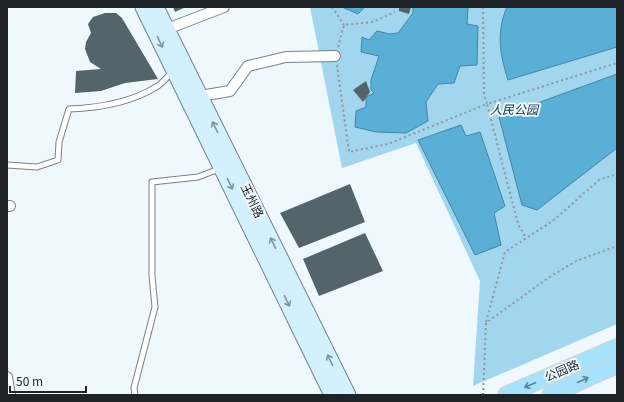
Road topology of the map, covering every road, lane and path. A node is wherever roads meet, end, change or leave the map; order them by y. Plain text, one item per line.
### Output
1 (143, 7) edge
2 (156, 7) edge
3 (224, 7) edge
4 (332, 7) edge
5 (483, 7) edge
6 (395, 12) dead end
7 (344, 25) junction
8 (167, 29) junction
9 (335, 56) junction
10 (617, 63) edge
11 (174, 70) junction
12 (200, 96) junction
13 (487, 104) junction
14 (7, 165) edge
15 (222, 168) junction
16 (617, 174) edge
17 (526, 238) junction
18 (617, 246) edge
19 (486, 323) junction
20 (617, 347) edge
21 (617, 365) edge
22 (7, 377) edge
23 (10, 395) edge
24 (135, 395) edge
25 (332, 395) edge
26 (348, 395) edge
27 (483, 395) edge
28 (506, 395) edge
29 (550, 395) edge

1 -> 11 main road, 玉州路
2 - 8 main road, 玉州路
3 - 8 street
4 - 7 path
5 - 13 path
6 - 7 path
7 - 9 path
8 - 12 main road, 玉州路
9 - 12 street
9 - 13 path
10 - 13 path
11 - 14 lane
11 - 15 main road, 玉州路
26 -> 12 main road, 玉州路
13 - 17 path
15 - 24 lane
15 -> 25 main road, 玉州路
16 - 17 path
17 - 19 path
18 - 19 path
19 - 27 path
20 -> 28 main road, 公园路
29 -> 21 main road, 公园路
22 - 23 street

